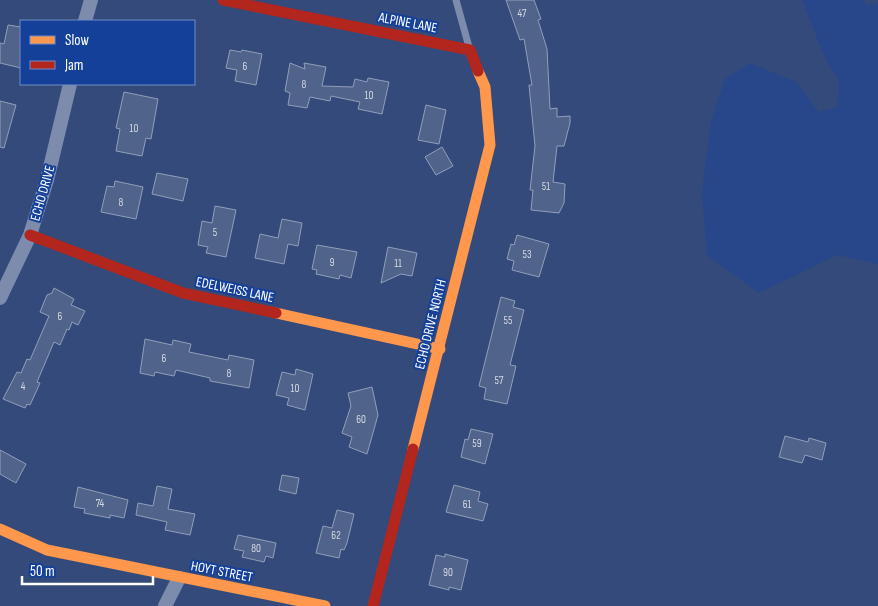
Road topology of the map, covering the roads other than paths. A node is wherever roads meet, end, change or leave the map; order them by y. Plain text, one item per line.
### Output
1 (90, 0) edge
2 (223, 0) edge
3 (456, 0) edge
4 (85, 20) edge
5 (470, 50) junction
6 (70, 85) edge
7 (30, 234) junction
8 (0, 298) edge
9 (440, 349) junction
10 (0, 529) edge
11 (179, 578) junction
12 (166, 606) edge
13 (325, 606) edge
14 (373, 606) edge

1 - 4 street
2 - 5 street, ALPINE LANE
3 - 5 lane
5 - 9 street, ECHO DRIVE NORTH
6 - 7 street, ECHO DRIVE
7 - 8 street, ECHO DRIVE
7 - 9 street, EDELWEISS LANE
9 - 14 street, ECHO DRIVE NORTH
10 - 11 street, HOYT STREET
11 - 12 street
11 - 13 street, HOYT STREET

